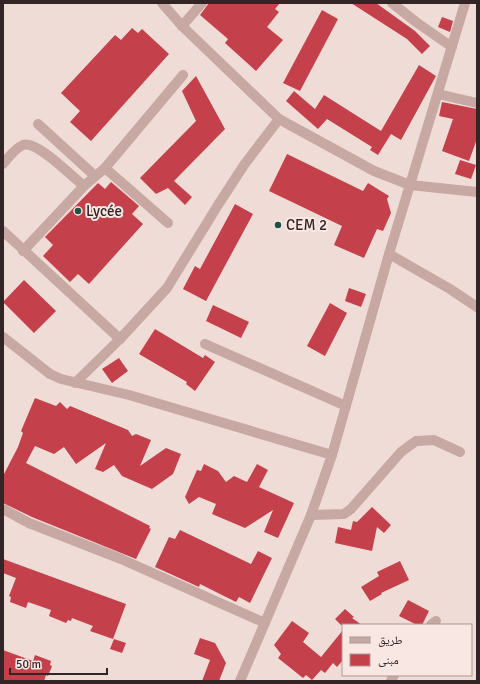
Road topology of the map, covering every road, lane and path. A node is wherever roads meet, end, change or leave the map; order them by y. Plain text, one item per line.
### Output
1 (162, 3) edge
2 (202, 3) edge
3 (392, 3) edge
4 (465, 3) edge
5 (182, 26) junction
6 (452, 47) junction
7 (183, 75) dead end
8 (438, 94) junction
9 (477, 103) edge
10 (279, 119) junction
11 (38, 124) dead end
12 (3, 164) edge
13 (105, 168) junction
14 (95, 176) junction
15 (410, 185) junction
16 (84, 186) junction
17 (477, 192) edge
18 (168, 223) dead end
19 (3, 230) edge
20 (23, 250) junction
21 (389, 254) junction
22 (477, 307) edge
23 (3, 337) edge
24 (120, 339) junction
25 (205, 344) dead end
26 (75, 382) junction
27 (346, 406) junction
28 (460, 452) dead end
29 (332, 455) junction
30 (3, 509) edge
31 (311, 515) junction
32 (265, 623) junction
33 (240, 681) edge

1 - 5 street
2 - 5 street
3 - 6 street
4 - 6 street
5 - 10 street
6 - 8 street
7 - 13 street
8 - 9 street
8 - 15 street
10 - 15 street
10 - 24 street
11 - 14 street
12 - 16 street
13 - 14 street
13 - 18 street
14 - 16 street
15 - 17 street
15 - 21 street
16 - 20 street
19 - 20 street
20 - 24 street
21 - 22 street
21 - 27 street
23 - 26 street
24 - 26 street
25 - 27 street
26 - 29 street
27 - 29 street
28 - 31 street
29 - 31 street
30 - 32 street
31 - 32 street
32 - 33 street

